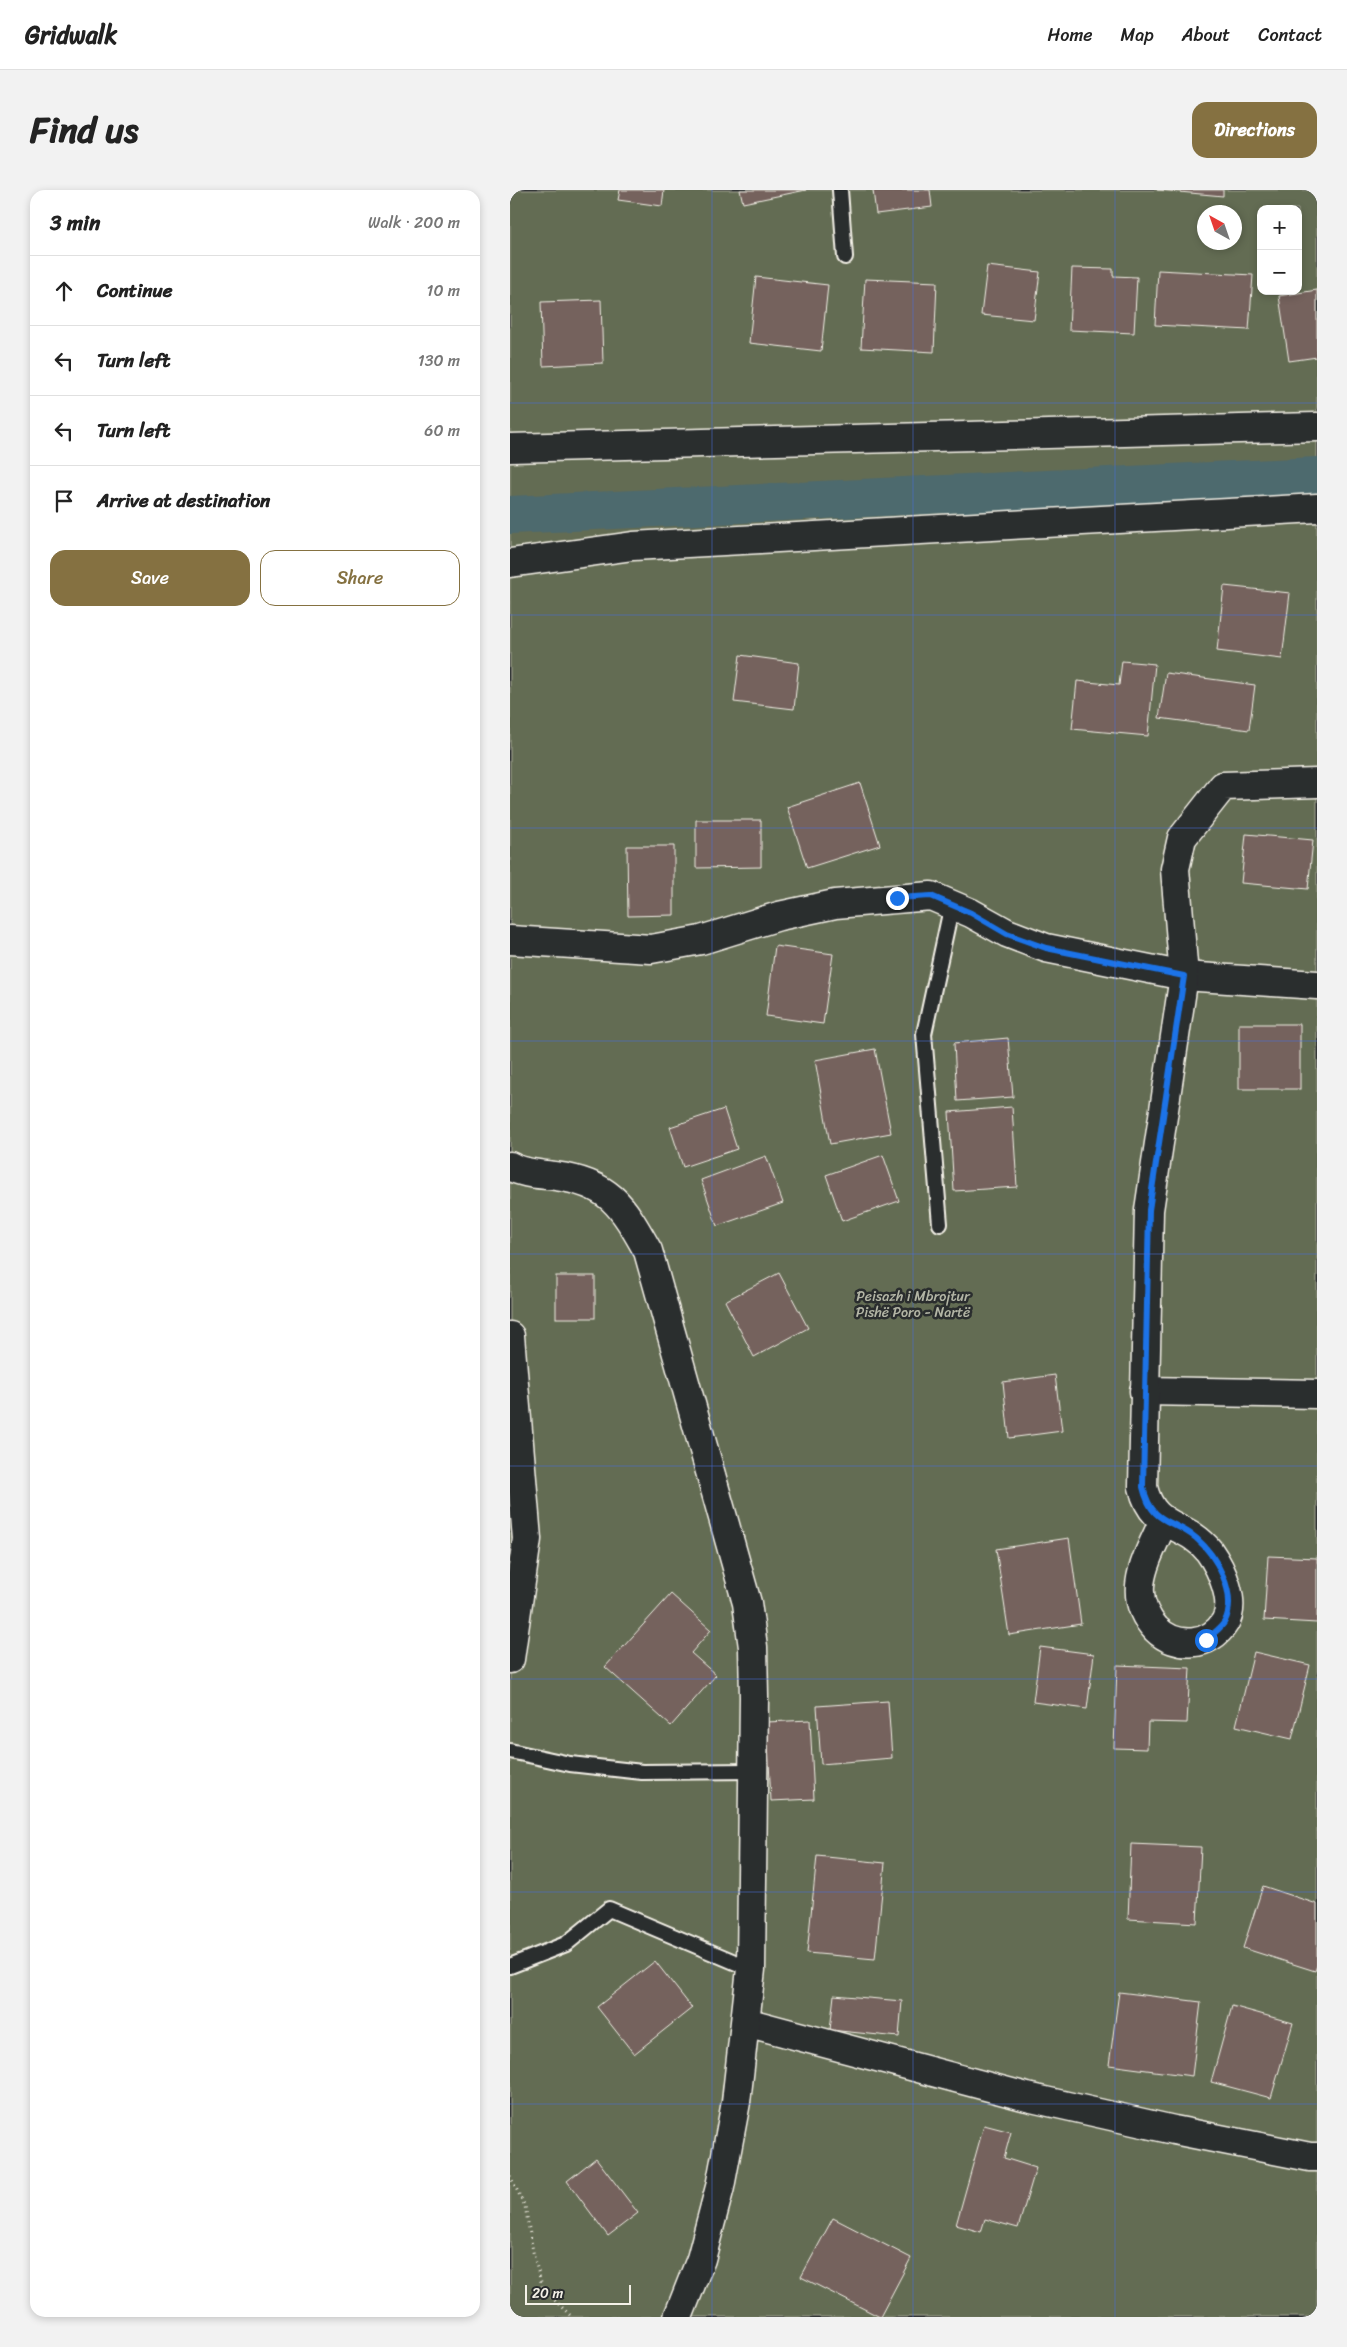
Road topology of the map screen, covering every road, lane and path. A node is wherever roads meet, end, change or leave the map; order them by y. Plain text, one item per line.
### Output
1 (840, 190) edge
2 (845, 257) dead end
3 (1317, 427) edge
4 (510, 448) edge
5 (1317, 508) edge
6 (510, 563) edge
7 (1317, 782) edge
8 (952, 904) junction
9 (510, 940) edge
10 (1184, 976) junction
11 (1317, 985) edge
12 (510, 1166) edge
13 (940, 1224) dead end
14 (510, 1336) edge
15 (1144, 1390) junction
16 (1317, 1394) edge
17 (1164, 1520) dead end
18 (510, 1659) edge
19 (510, 1751) edge
20 (754, 1771) junction
21 (510, 1966) edge
22 (751, 1969) junction
23 (746, 2022) junction
24 (1317, 2157) edge
25 (510, 2176) edge
26 (572, 2317) edge
27 (678, 2317) edge

1 - 2 lane
3 - 4 street
5 - 6 street
7 - 10 street
8 - 9 street
8 - 10 street
8 - 13 lane
10 - 11 street
10 - 15 street
12 - 20 street
14 - 18 street
15 - 16 street
15 - 17 street
19 - 20 lane
20 - 22 street
21 - 22 lane
22 - 23 street
23 - 24 street
23 - 27 street
25 - 26 path

